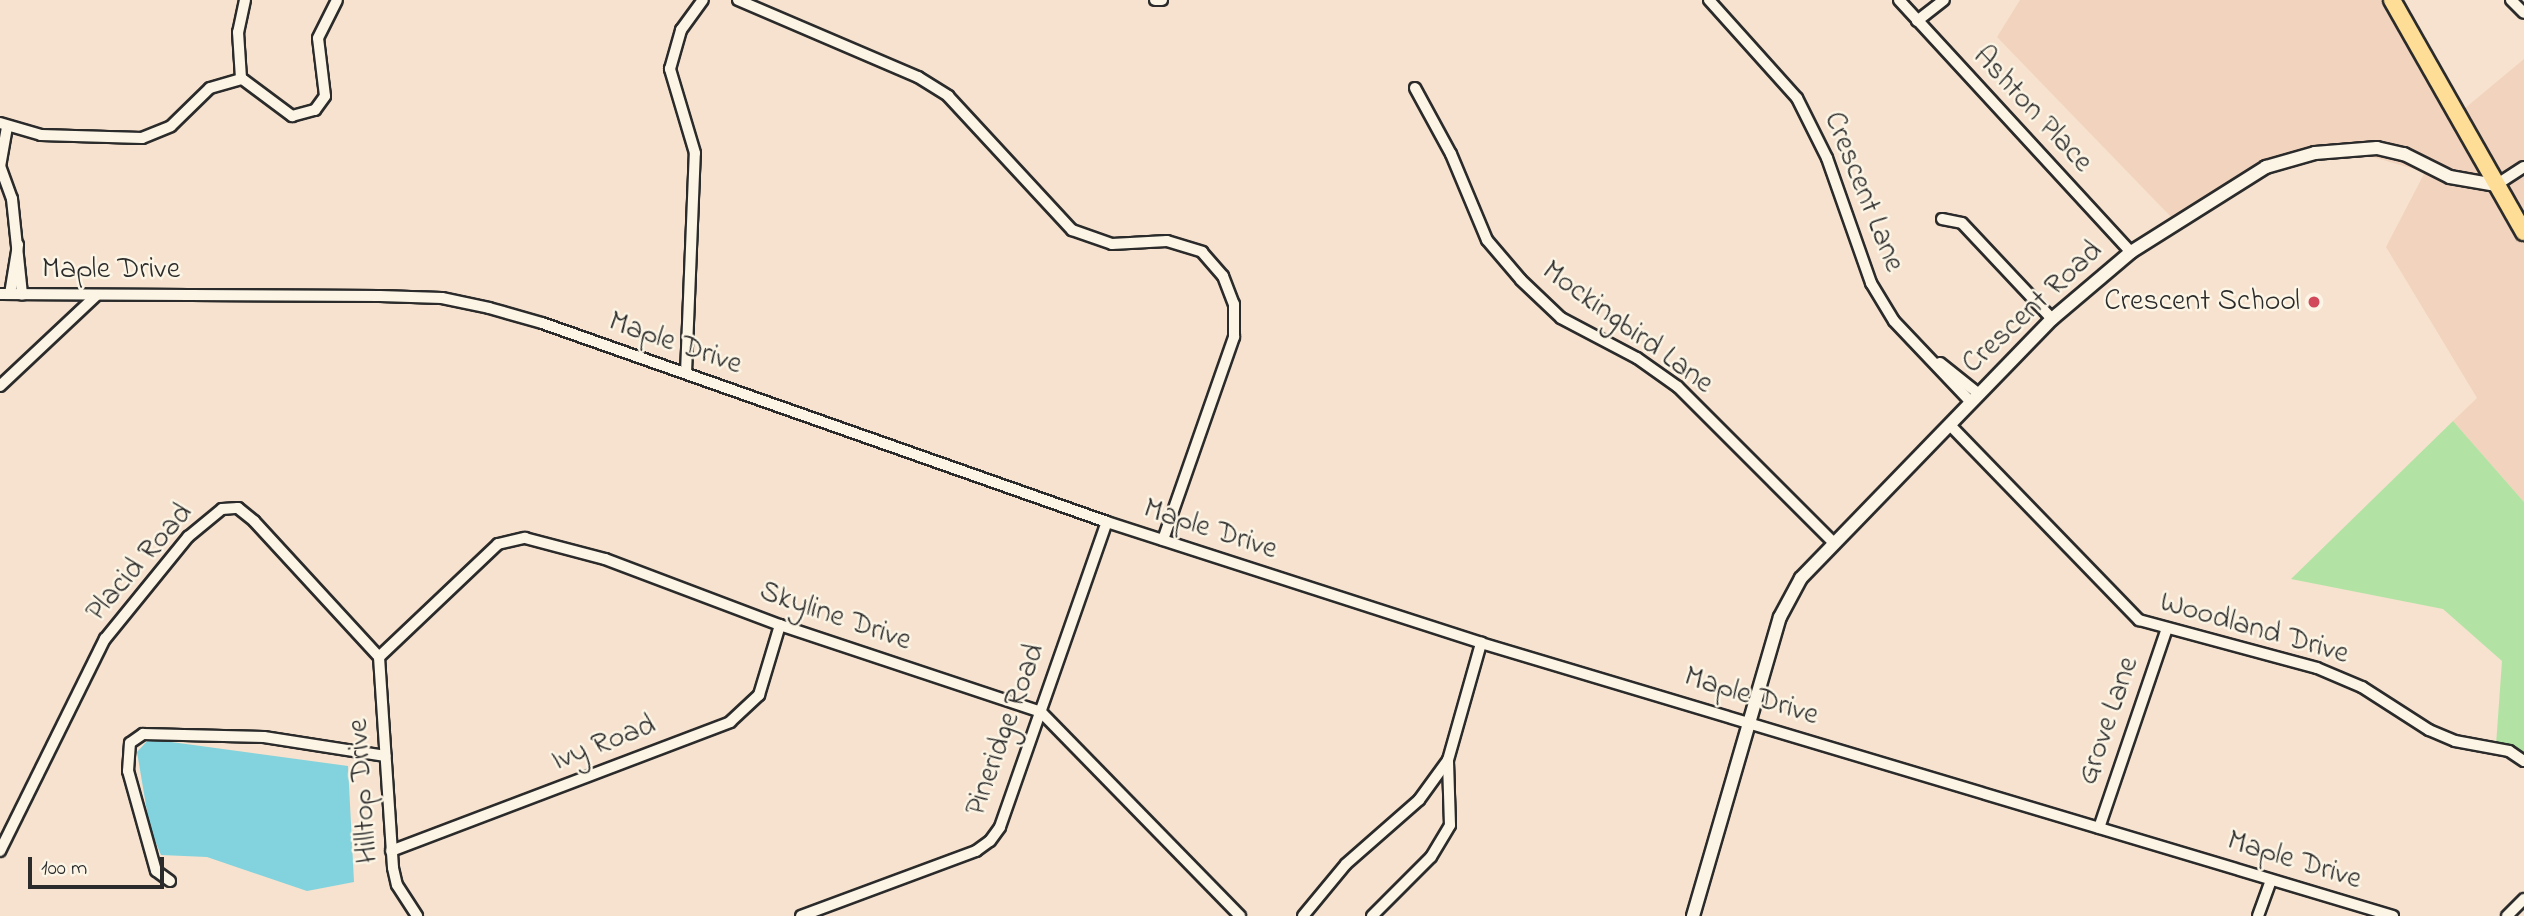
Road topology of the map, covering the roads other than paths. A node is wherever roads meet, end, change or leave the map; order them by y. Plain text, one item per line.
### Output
1 (245, 0) edge
2 (337, 0) edge
3 (703, 0) edge
4 (738, 0) edge
5 (1154, 0) edge
6 (1162, 0) edge
7 (1709, 0) edge
8 (1899, 0) edge
9 (1944, 0) edge
10 (2392, 0) edge
11 (2511, 0) edge
12 (2524, 13) edge
13 (1917, 21) junction
14 (242, 79) junction
15 (1415, 88) dead end
16 (3, 125) edge
17 (2524, 167) edge
18 (2496, 185) junction
19 (1942, 219) dead end
20 (2524, 232) edge
21 (18, 245) junction
22 (2131, 252) junction
23 (5, 294) edge
24 (22, 294) junction
25 (97, 295) junction
26 (2052, 319) junction
27 (686, 373) junction
28 (0, 386) edge
29 (1975, 398) junction
30 (1950, 425) junction
31 (1107, 522) junction
32 (1163, 540) junction
33 (1832, 541) junction
34 (780, 625) junction
35 (2165, 631) junction
36 (1481, 643) junction
37 (379, 657) junction
38 (1041, 712) junction
39 (1749, 722) junction
40 (386, 756) junction
41 (1448, 760) junction
42 (2524, 761) edge
43 (2099, 828) junction
44 (0, 851) edge
45 (391, 851) junction
46 (2271, 880) junction
47 (170, 881) dead end
48 (2524, 900) edge
49 (417, 916) edge
50 (801, 916) edge
51 (1240, 916) edge
52 (1303, 916) edge
53 (1372, 916) edge
54 (1693, 916) edge
55 (2258, 916) edge
56 (2393, 916) edge
57 (2507, 916) edge

1 - 14 street
2 - 14 street
3 - 27 street
4 - 32 street
5 - 6 street
7 - 29 street, Crescent Lane
8 - 13 street, Ashton Place
9 - 13 street
10 - 18 main road
11 - 12 street
13 - 22 street, Ashton Place
14 - 16 street
15 - 33 street, Mockingbird Lane
16 - 21 street
17 - 18 street
18 - 20 main road
18 - 22 street, Crescent Road
19 - 26 street
21 - 23 street
21 - 24 street
22 - 26 street, Crescent Road
23 - 24 street, Maple Drive
24 - 25 street, Maple Drive
25 - 27 street, Maple Drive
25 - 28 street
26 - 29 street, Crescent Road
27 - 31 street, Maple Drive
29 - 30 street, Crescent Road
30 - 33 street, Crescent Road
30 - 35 street, Woodland Drive
31 - 32 street, Maple Drive
31 - 38 street, Pineridge Road
32 - 36 street, Maple Drive
33 - 39 street, Crescent Road
34 - 37 street, Skyline Drive
34 - 38 street, Skyline Drive
34 - 45 street, Ivy Road
35 - 42 street, Woodland Drive
35 - 43 street, Grove Lane
36 - 39 street, Maple Drive
36 - 41 street
37 - 40 street, Hilltop Drive
37 - 44 street, Placid Road
38 - 50 street, Pineridge Road
38 - 51 street, Skyline Drive
39 - 43 street, Maple Drive
39 - 54 street, Crescent Road
40 - 45 street, Hilltop Drive
40 - 47 street
41 - 52 street
41 - 53 street
43 - 46 street, Maple Drive
45 - 49 street, Hilltop Drive
46 - 55 street
46 - 56 street, Maple Drive
48 - 57 street

